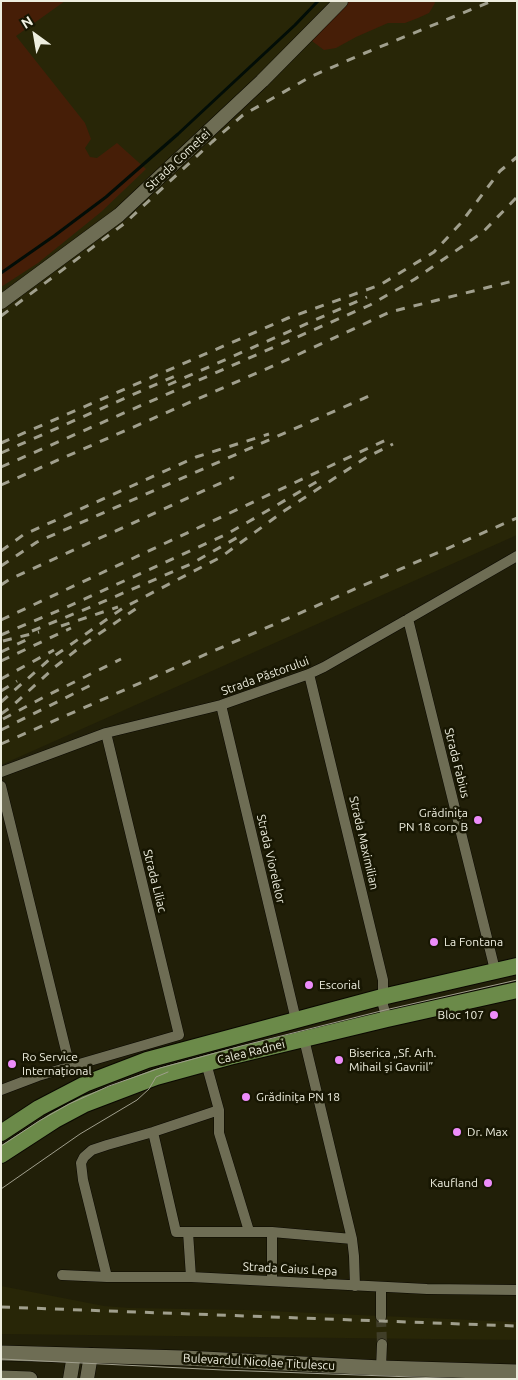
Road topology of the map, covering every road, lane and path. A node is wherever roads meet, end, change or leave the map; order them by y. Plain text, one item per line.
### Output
1 (341, 1) edge
2 (1, 302) edge
3 (517, 556) edge
4 (408, 620) junction
5 (309, 674) junction
6 (221, 705) junction
7 (106, 733) junction
8 (1, 772) edge
9 (1, 786) edge
10 (517, 966) edge
11 (495, 970) junction
12 (517, 990) edge
13 (382, 997) junction
14 (387, 1019) junction
15 (296, 1020) junction
16 (304, 1039) junction
17 (206, 1063) junction
18 (70, 1067) junction
19 (1, 1090) edge
20 (219, 1110) junction
21 (153, 1132) junction
22 (1, 1133) edge
23 (1, 1155) edge
24 (249, 1231) junction
25 (272, 1232) junction
26 (188, 1234) junction
27 (352, 1240) junction
28 (62, 1275) dead end
29 (107, 1277) junction
30 (191, 1277) junction
31 (272, 1280) junction
32 (355, 1286) junction
33 (381, 1288) junction
34 (517, 1290) edge
35 (381, 1317) tunnel mouth
36 (382, 1344) tunnel mouth
37 (1, 1353) edge
38 (74, 1355) junction
39 (91, 1355) junction
40 (382, 1368) junction
41 (517, 1372) edge
42 (1, 1378) edge
43 (30, 1379) edge
44 (70, 1379) edge
45 (87, 1379) edge

1 - 2 street, Strada Cometei
3 - 4 street, Strada Păstorului
4 - 5 street, Strada Păstorului
4 - 11 street, Strada Fabius
5 - 6 street, Strada Păstorului
5 - 13 street, Strada Maximilian
6 - 7 street, Strada Păstorului
6 - 15 street, Strada Viorelelor
7 - 8 street, Strada Păstorului
7 - 18 street, Strada Liliac
9 - 18 street
10 - 11 main road, Calea Radnei
11 - 13 main road, Calea Radnei
12 - 14 main road, Calea Radnei
13 - 14 street, Strada Maximilian
13 - 15 main road, Calea Radnei
14 - 16 main road, Calea Radnei
15 - 22 main road, Calea Radnei
16 - 17 main road, Calea Radnei
16 - 27 street
17 - 20 street
17 - 23 main road, Calea Radnei
18 - 19 street
20 - 21 street
20 - 24 street
21 - 26 street
21 - 29 street
24 - 25 street
24 - 26 street
25 - 27 street
25 - 31 street
26 - 30 street
27 - 32 street
28 - 29 street, Strada Caius Lepa
29 - 30 street, Strada Caius Lepa
30 - 31 street, Strada Caius Lepa
31 - 32 street, Strada Caius Lepa
32 - 33 street, Strada Caius Lepa
33 - 34 street, Strada Caius Lepa
33 - 35 street
36 - 40 street
37 - 38 main road, Bulevardul Nicolae Titulescu
38 - 39 main road, Bulevardul Nicolae Titulescu
38 - 44 street
39 - 40 main road, Bulevardul Nicolae Titulescu
39 - 45 street
40 - 41 main road, Bulevardul Nicolae Titulescu
42 - 43 main road

